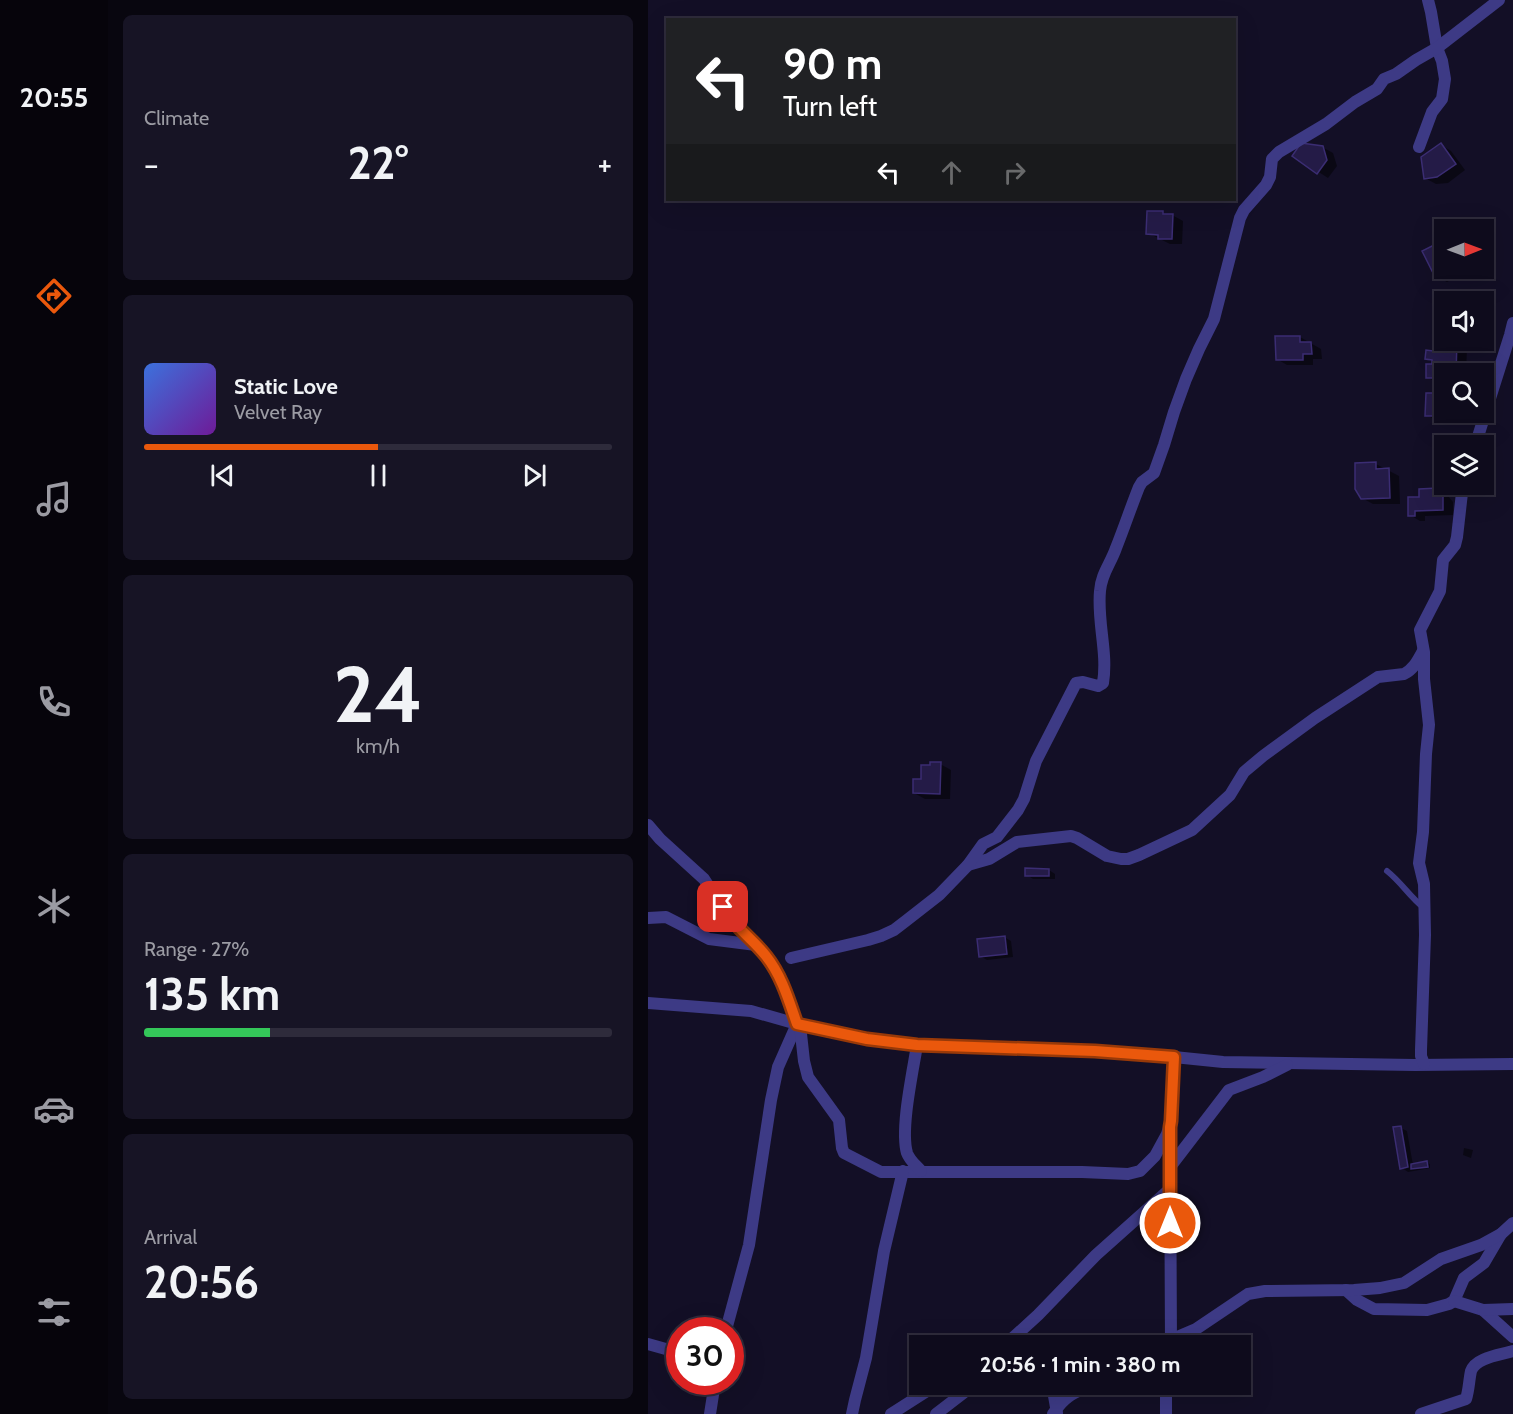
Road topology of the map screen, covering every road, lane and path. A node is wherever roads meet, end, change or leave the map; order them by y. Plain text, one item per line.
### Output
1 (1428, 0) edge
2 (1498, 0) edge
3 (1437, 48) junction
4 (1419, 147) dead end
5 (1513, 323) edge
6 (1479, 435) edge
7 (1462, 495) edge
8 (1424, 650) junction
9 (648, 825) edge
10 (968, 865) junction
11 (1387, 871) dead end
12 (1424, 909) junction
13 (648, 918) edge
14 (757, 945) junction
15 (791, 958) dead end
16 (648, 1003) edge
17 (799, 1025) junction
18 (917, 1045) junction
19 (1174, 1057) junction
20 (1291, 1063) junction
21 (1424, 1064) junction
22 (1513, 1064) edge
23 (1170, 1127) junction
24 (1170, 1167) junction
25 (903, 1171) junction
26 (921, 1171) junction
27 (1170, 1189) junction
28 (1513, 1223) edge
29 (1501, 1234) junction
30 (1346, 1290) junction
31 (1454, 1301) junction
32 (1513, 1309) edge
33 (1483, 1310) junction
34 (730, 1317) edge
35 (1016, 1335) edge
36 (1171, 1335) edge
37 (1184, 1335) edge
38 (1513, 1337) edge
39 (648, 1344) edge
40 (666, 1349) edge
41 (1513, 1351) edge
42 (713, 1395) edge
43 (921, 1395) edge
44 (961, 1395) edge
45 (1054, 1395) edge
46 (1071, 1395) edge
47 (1166, 1395) edge
48 (1055, 1412) edge
49 (710, 1414) edge
50 (852, 1414) edge
51 (891, 1414) edge
52 (936, 1414) edge
53 (1166, 1414) edge
54 (1421, 1414) edge

1 - 3 street
2 - 3 street
3 - 4 street
3 - 10 street
5 - 6 street
7 - 8 street
8 - 10 street
8 - 12 street
9 - 14 street
10 - 15 street
11 - 12 lane
12 - 21 street
13 - 14 street
14 - 17 street
16 - 17 street
17 - 18 street
17 - 25 street
17 - 34 street
18 - 19 street
18 - 26 street
19 - 20 street
19 - 23 street
20 - 21 street
20 - 24 street
21 - 22 street
23 - 24 street
23 - 26 street
24 - 27 street
25 - 26 street
25 - 50 street
27 - 35 street
27 - 36 street
28 - 29 street
29 - 30 street
29 - 31 street
30 - 31 street
30 - 37 street
31 - 33 street
32 - 33 street
33 - 38 street
39 - 40 street
41 - 54 street
42 - 49 street
43 - 51 street
44 - 52 street
45 - 48 street
46 - 48 street
47 - 53 street

